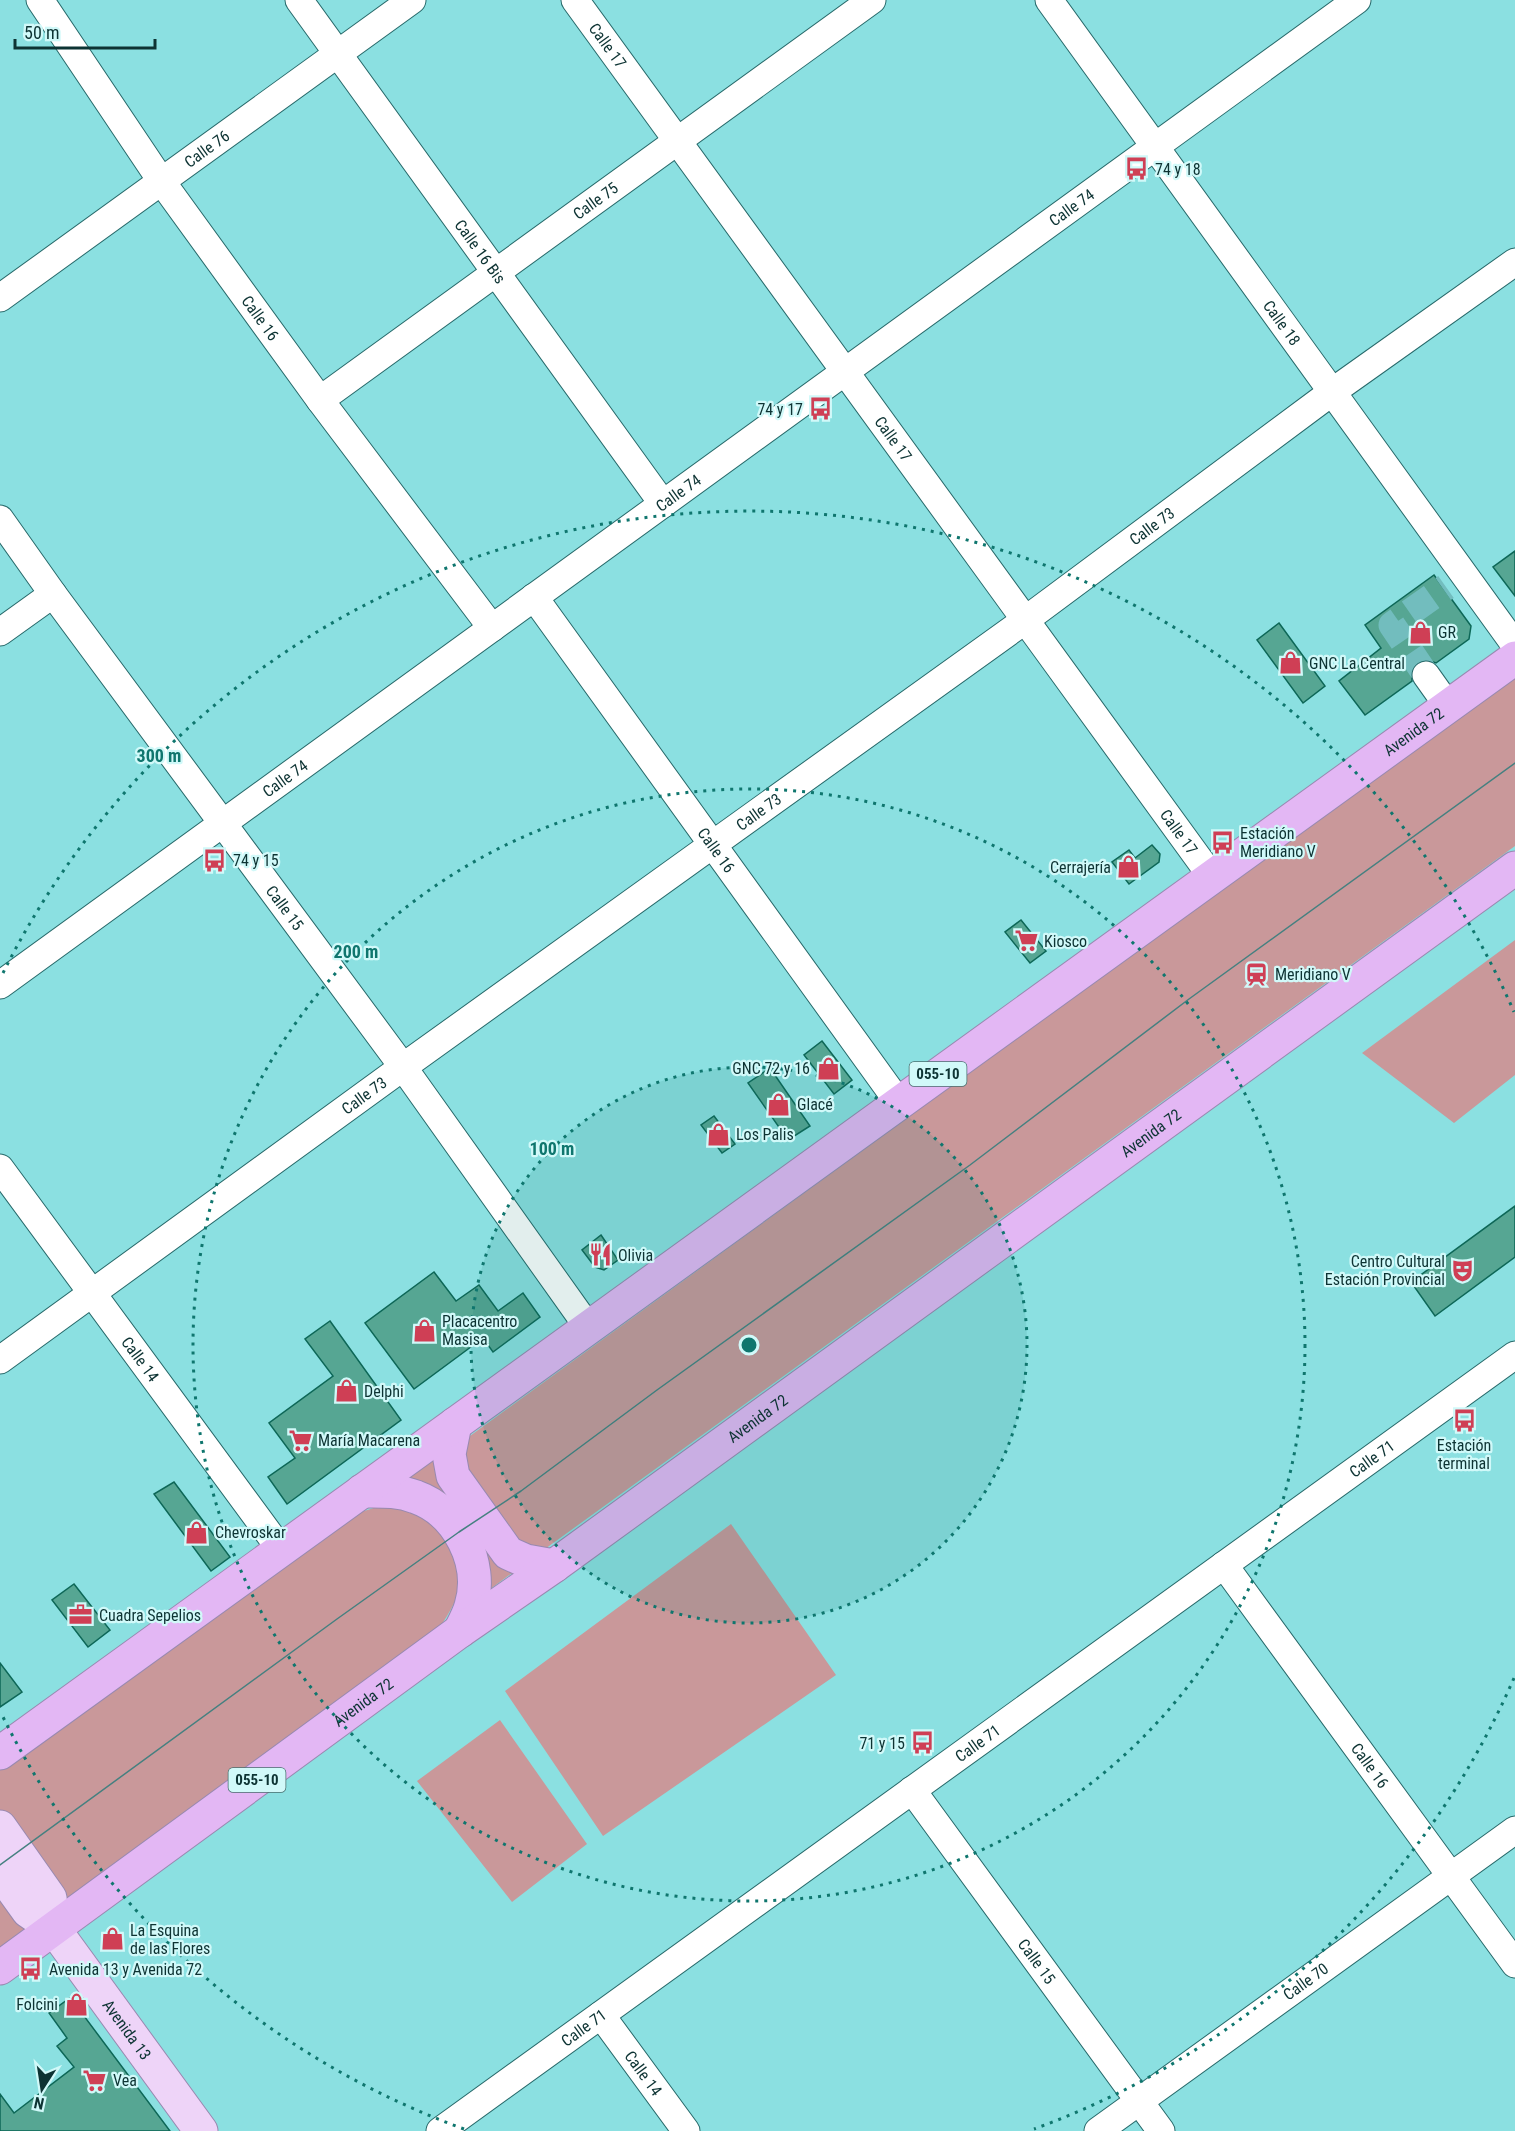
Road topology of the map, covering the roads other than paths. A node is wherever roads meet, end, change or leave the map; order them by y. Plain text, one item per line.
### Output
1 (40, 0) edge
2 (299, 0) edge
3 (412, 0) edge
4 (575, 0) edge
5 (872, 0) edge
6 (1049, 0) edge
7 (1357, 0) edge
8 (338, 54) junction
9 (677, 141) junction
10 (1156, 147) junction
11 (162, 182) junction
12 (1515, 262) edge
13 (496, 273) junction
14 (0, 298) edge
15 (845, 372) junction
16 (1332, 392) junction
17 (320, 400) junction
18 (663, 504) junction
19 (0, 519) edge
20 (53, 594) junction
21 (534, 597) junction
22 (1024, 621) junction
23 (492, 628) junction
24 (0, 632) edge
25 (1515, 645) edge
26 (1515, 658) edge
27 (1426, 675) tunnel mouth
28 (1448, 706) junction
29 (224, 823) junction
30 (713, 846) junction
31 (1515, 867) edge
32 (1212, 877) junction
33 (0, 985) edge
34 (403, 1067) junction
35 (899, 1103) junction
36 (0, 1168) edge
37 (91, 1294) junction
38 (588, 1327) junction
39 (1515, 1355) edge
40 (0, 1360) edge
41 (455, 1424) junction
42 (362, 1491) junction
43 (281, 1550) junction
44 (1224, 1565) junction
45 (554, 1566) junction
46 (460, 1631) junction
47 (0, 1753) edge
48 (912, 1790) junction
49 (0, 1827) edge
50 (1515, 1830) edge
51 (0, 1872) edge
52 (1451, 1876) junction
53 (54, 1929) junction
54 (1515, 1964) edge
55 (0, 1968) edge
56 (601, 2015) junction
57 (1139, 2101) junction
58 (201, 2131) edge
59 (440, 2131) edge
60 (686, 2131) edge
61 (1098, 2131) edge
62 (1161, 2131) edge

1 - 11 street, Calle 16
2 - 8 street, Calle 16 Bis
3 - 8 street, Calle 76
4 - 9 street, Calle 17
5 - 9 street, Calle 75
6 - 10 street, Calle 18
7 - 10 street, Calle 74
8 - 11 street, Calle 76
8 - 13 street, Calle 16 Bis
9 - 13 street, Calle 75
9 - 15 street, Calle 17
10 - 15 street, Calle 74
10 - 16 street, Calle 18
11 - 14 street, Calle 76
11 - 17 street, Calle 16
12 - 16 street, Calle 73
13 - 17 street, Calle 75
13 - 18 street, Calle 16 Bis
15 - 18 street, Calle 74
15 - 22 street, Calle 17
16 - 22 street, Calle 73
16 - 25 street, Calle 18
17 - 23 street, Calle 16
18 - 21 street, Calle 74
19 - 20 street, Calle 15
20 - 24 street
20 - 29 street, Calle 15
21 - 23 street, Calle 74
21 - 30 street, Calle 16
22 - 30 street, Calle 73
22 - 32 street, Calle 17
23 - 29 street, Calle 74
26 - 28 highway, Avenida 72 / 055-10
27 - 28 street
28 - 32 highway, Avenida 72 / 055-10
29 - 33 street, Calle 74
29 - 34 street, Calle 15
30 - 34 street, Calle 73
30 - 35 street, Calle 16
31 - 45 highway, Avenida 72 / 055-10
32 - 35 highway, Avenida 72 / 055-10
34 - 37 street, Calle 73
34 - 38 street, Calle 15
35 - 38 highway, Avenida 72 / 055-10
36 - 37 street, Calle 14
37 - 40 street, Calle 73
37 - 43 street, Calle 14
38 - 41 highway, Avenida 72 / 055-10
39 - 44 street, Calle 71
41 - 42 highway, Avenida 72 / 055-10
41 - 45 highway
42 - 43 highway, Avenida 72 / 055-10
42 - 46 highway
43 - 47 highway, Avenida 72 / 055-10
44 - 48 street, Calle 71
44 - 52 street, Calle 16
45 - 46 highway, Avenida 72 / 055-10
46 - 53 highway, Avenida 72 / 055-10
48 - 56 street, Calle 71
48 - 57 street, Calle 15
49 - 53 main road, Avenida 13
50 - 52 street, Calle 70
51 - 53 main road, Avenida 13
52 - 54 street, Calle 16
52 - 57 street, Calle 70
53 - 55 highway, Avenida 72 / 055-10
53 - 58 main road, Avenida 13
56 - 59 street, Calle 71
56 - 60 street, Calle 14
57 - 61 street, Calle 70
57 - 62 street, Calle 15

